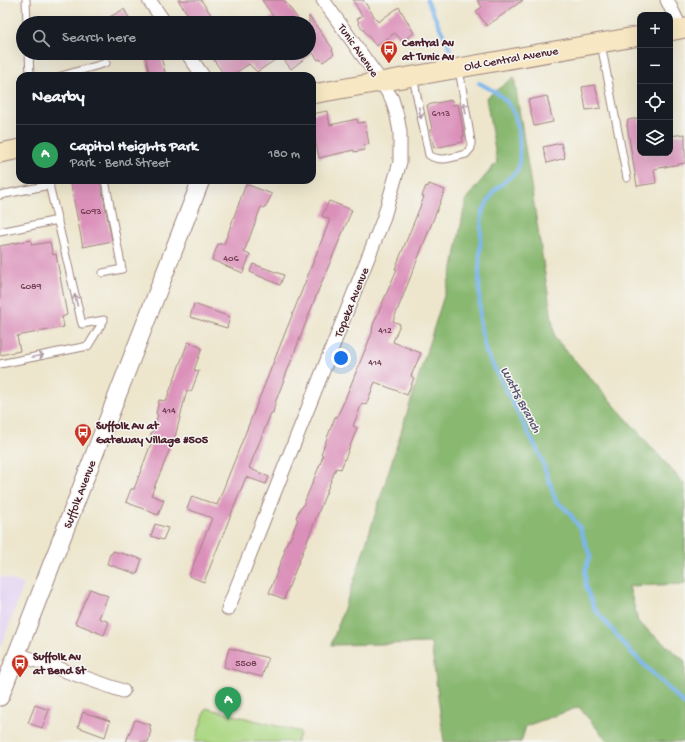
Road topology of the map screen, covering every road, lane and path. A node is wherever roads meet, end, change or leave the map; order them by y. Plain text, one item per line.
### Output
1 (26, 0) edge
2 (149, 0) edge
3 (323, 0) edge
4 (667, 0) edge
5 (27, 16) edge
6 (160, 16) edge
7 (678, 29) edge
8 (637, 36) edge
9 (601, 42) junction
10 (29, 60) edge
11 (192, 60) edge
12 (106, 63) dead end
13 (458, 67) junction
14 (30, 72) edge
15 (75, 72) edge
16 (200, 72) edge
17 (413, 75) junction
18 (380, 80) junction
19 (316, 93) edge
20 (16, 150) edge
21 (0, 153) edge
22 (627, 178) dead end
23 (45, 184) edge
24 (49, 184) edge
25 (106, 184) edge
26 (198, 184) edge
27 (0, 195) edge
28 (58, 220) junction
29 (0, 232) edge
30 (103, 273) dead end
31 (0, 364) edge
32 (228, 609) dead end
33 (17, 654) junction
34 (123, 691) dead end
35 (0, 697) edge

1 - 5 lane
2 - 6 street
3 - 18 street, Tunic Avenue
4 - 7 street
8 - 9 main road, Old Central Avenue
9 - 13 main road, Old Central Avenue
9 - 22 lane
10 - 14 lane
11 - 16 street
12 - 15 lane
13 - 17 main road, Old Central Avenue
17 -> 13 lane
17 - 18 main road, Old Central Avenue
18 - 19 main road, Old Central Avenue
18 - 32 street, Topeka Avenue
20 - 21 main road
23 - 27 lane
24 - 28 lane
25 - 30 lane
26 - 33 street, Suffolk Avenue
28 - 29 lane
31 -> 28 lane
33 - 34 street
33 - 35 street, Suffolk Avenue

